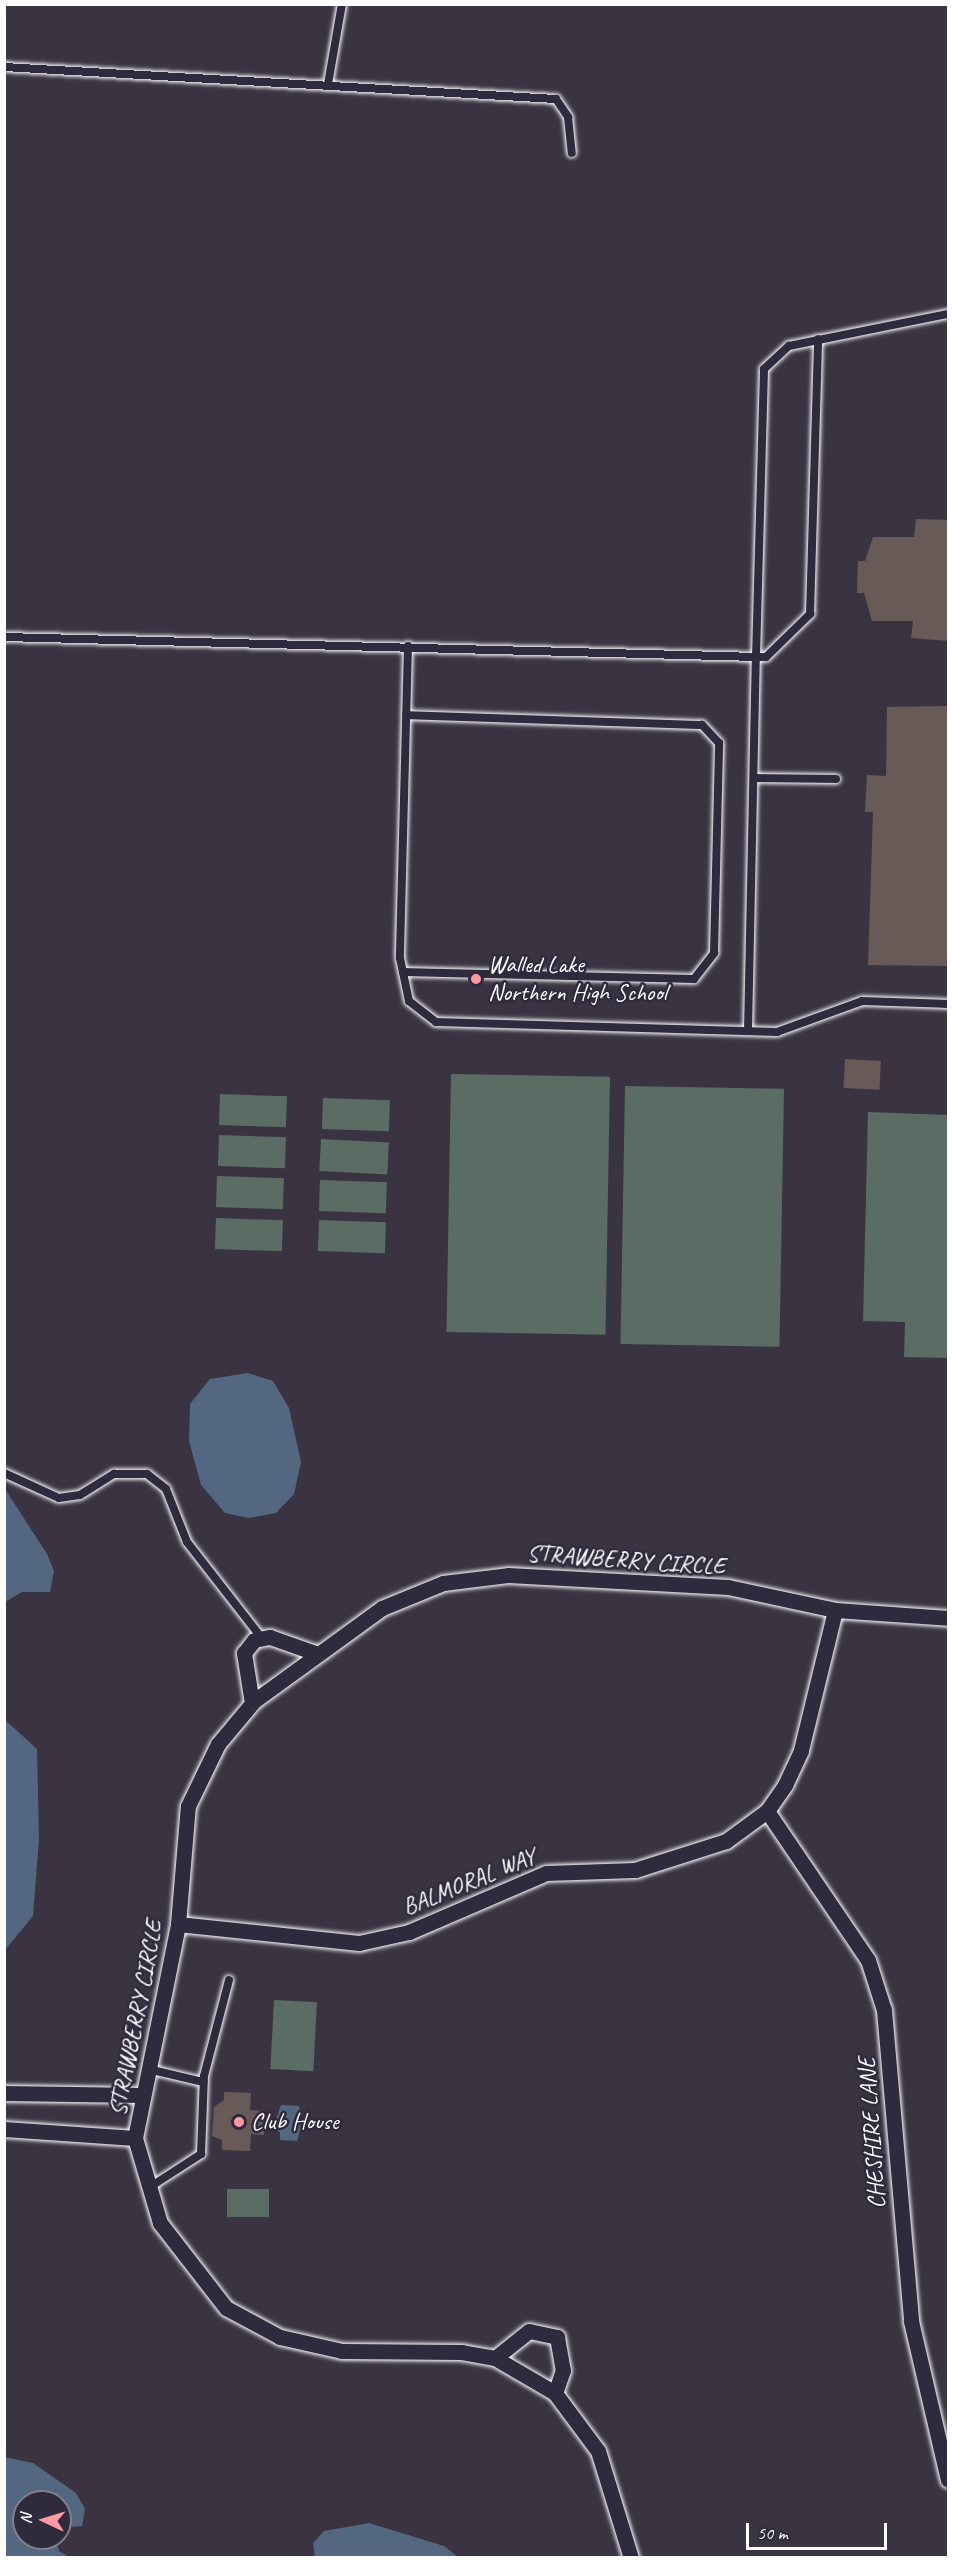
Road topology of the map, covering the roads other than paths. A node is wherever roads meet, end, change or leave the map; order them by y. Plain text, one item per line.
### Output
1 (342, 4) edge
2 (4, 67) edge
3 (328, 84) junction
4 (572, 153) dead end
5 (948, 314) edge
6 (818, 339) junction
7 (4, 636) edge
8 (408, 646) junction
9 (756, 657) junction
10 (406, 715) junction
11 (754, 778) junction
12 (836, 779) dead end
13 (403, 972) junction
14 (948, 1004) edge
15 (748, 1031) junction
16 (4, 1473) edge
17 (835, 1610) junction
18 (948, 1618) edge
19 (261, 1637) junction
20 (318, 1654) junction
21 (252, 1703) junction
22 (767, 1811) junction
23 (178, 1924) junction
24 (229, 1980) dead end
25 (147, 2069) junction
26 (203, 2082) junction
27 (4, 2093) edge
28 (142, 2095) junction
29 (4, 2129) edge
30 (135, 2138) junction
31 (150, 2187) junction
32 (495, 2358) junction
33 (555, 2393) junction
34 (948, 2480) edge
35 (631, 2558) edge

1 - 3 lane
2 - 3 lane
3 - 4 lane
5 - 6 lane
6 - 9 lane
6 - 9 lane
7 - 8 lane
8 - 9 lane
8 - 10 lane
9 - 11 lane
10 - 13 lane
10 - 13 lane
11 - 12 lane
11 - 15 lane
13 - 15 lane
14 - 15 lane
16 - 19 lane
17 - 18 street, STRAWBERRY CIRCLE
17 - 20 street, STRAWBERRY CIRCLE
17 - 22 street, BALMORAL WAY
19 - 20 street
19 - 21 street
20 - 21 street, STRAWBERRY CIRCLE
21 - 23 street, STRAWBERRY CIRCLE
22 - 23 street, BALMORAL WAY
22 - 34 street, CHESHIRE LANE
23 - 25 street, STRAWBERRY CIRCLE
24 - 26 lane
25 - 26 lane
25 - 28 street, STRAWBERRY CIRCLE
26 - 31 lane
27 - 28 street
28 - 30 street, STRAWBERRY CIRCLE
29 - 30 street
30 - 31 street, STRAWBERRY CIRCLE
31 - 32 street, STRAWBERRY CIRCLE
32 - 33 street, STRAWBERRY CIRCLE
32 - 33 street
33 - 35 street, STRAWBERRY CIRCLE

